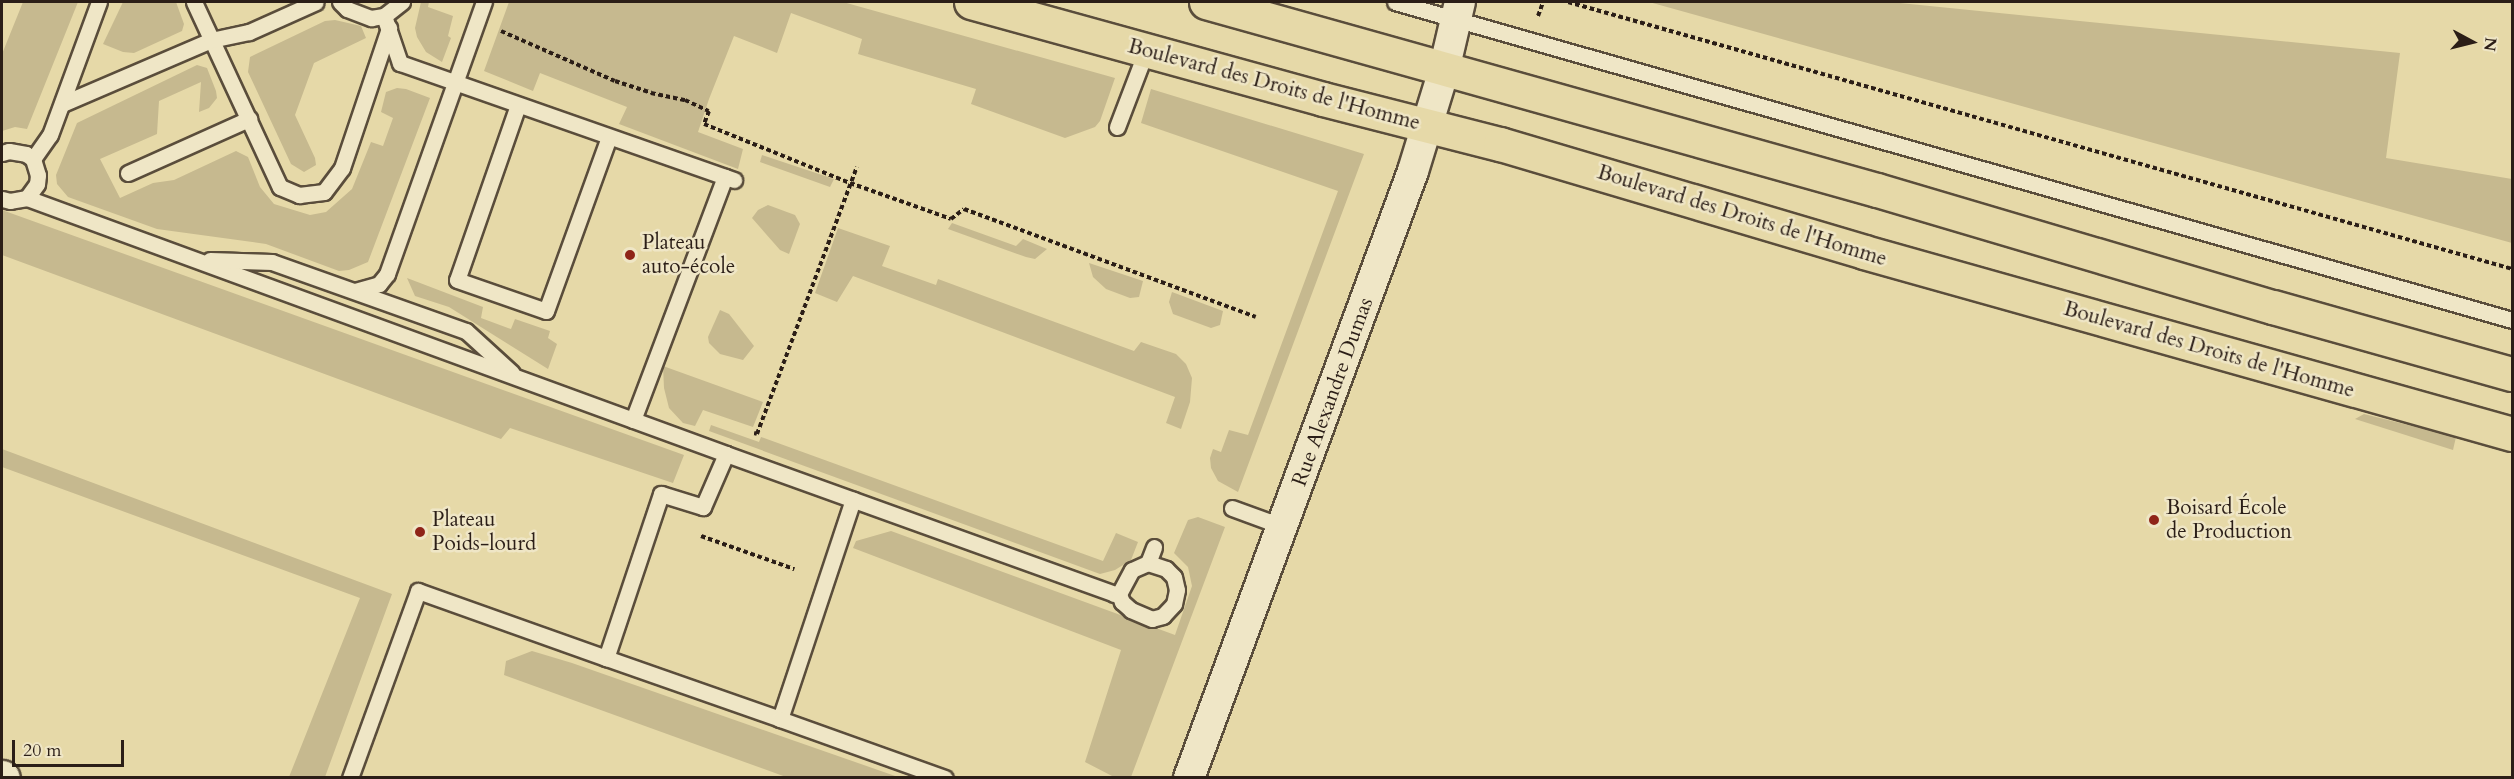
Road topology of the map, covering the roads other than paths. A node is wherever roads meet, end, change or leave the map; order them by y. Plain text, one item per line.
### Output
1 (99, 2) edge
2 (194, 2) edge
3 (316, 2) edge
4 (340, 2) edge
5 (402, 2) edge
6 (484, 2) edge
7 (971, 2) edge
8 (1206, 2) edge
9 (1395, 2) edge
10 (1458, 10) edge
11 (387, 22) junction
12 (211, 40) junction
13 (1146, 51) junction
14 (1444, 70) junction
15 (454, 83) junction
16 (62, 104) junction
17 (518, 105) junction
18 (249, 118) junction
19 (1428, 125) junction
20 (1117, 127) dead end
21 (609, 137) junction
22 (2, 153) edge
23 (33, 159) junction
24 (128, 173) dead end
25 (2, 198) edge
26 (27, 198) junction
27 (196, 259) junction
28 (387, 273) junction
29 (356, 291) junction
30 (407, 309) junction
31 (2512, 320) edge
32 (2512, 374) edge
33 (519, 379) junction
34 (633, 420) junction
35 (2512, 434) edge
36 (726, 454) junction
37 (853, 500) junction
38 (1232, 508) dead end
39 (1284, 527) junction
40 (1154, 547) dead end
41 (1148, 563) junction
42 (1119, 594) junction
43 (606, 658) junction
44 (780, 719) junction
45 (350, 777) edge
46 (945, 777) edge
47 (1190, 777) edge

1 - 16 lane
2 - 12 lane
3 - 12 lane
4 - 11 lane
5 - 11 lane
6 - 15 lane
7 - 13 main road, Boulevard des Droits de l'Homme
8 - 14 main road
9 - 10 lane
10 - 14 street, Rue Alexandre Dumas
10 - 31 lane
11 - 15 lane
11 - 18 lane
12 - 16 lane
12 - 18 lane
13 - 19 main road, Boulevard des Droits de l'Homme
13 - 20 lane
14 - 19 street, Rue Alexandre Dumas
14 - 32 main road
15 - 17 lane
15 - 28 lane
16 - 23 lane
17 - 21 lane
17 - 21 lane
18 - 24 lane
19 - 35 main road, Boulevard des Droits de l'Homme
19 - 39 street, Rue Alexandre Dumas
21 - 34 lane
22 - 23 lane
23 - 26 lane
25 - 26 lane
26 - 27 lane
27 - 29 lane
27 - 33 lane
28 - 29 lane
28 - 30 lane
29 - 30 lane
30 - 33 lane
33 - 34 lane
34 - 36 lane
36 - 37 lane
36 - 43 lane
37 - 42 lane
37 - 44 lane
38 - 39 lane
39 - 47 street, Rue Alexandre Dumas
40 - 41 lane
41 - 42 lane
41 - 42 lane
43 - 44 lane
43 - 45 lane
44 - 46 lane

